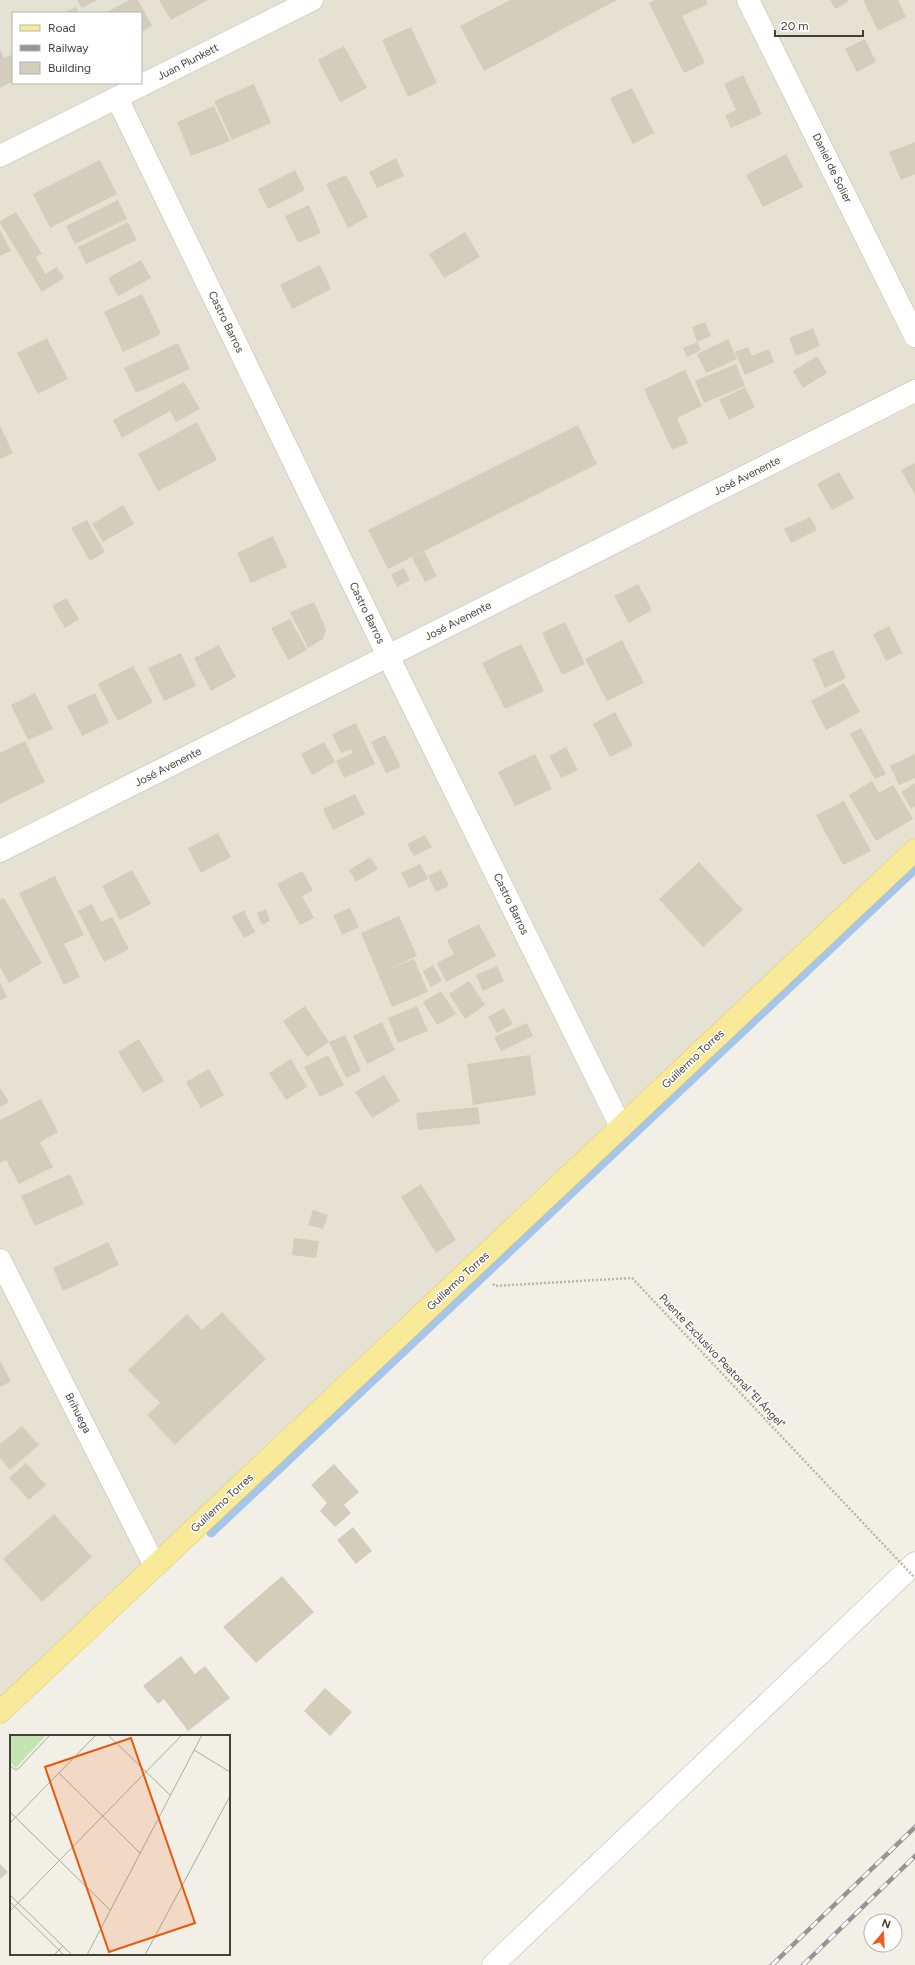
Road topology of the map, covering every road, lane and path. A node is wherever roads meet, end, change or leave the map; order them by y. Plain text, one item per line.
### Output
1 (312, 0) edge
2 (748, 0) edge
3 (117, 98) junction
4 (0, 156) edge
5 (915, 336) edge
6 (915, 391) edge
7 (388, 656) junction
8 (915, 850) edge
9 (0, 851) edge
10 (621, 1127) junction
11 (0, 1260) edge
12 (472, 1268) junction
13 (915, 1563) edge
14 (155, 1566) junction
15 (915, 1578) edge
16 (0, 1712) edge
17 (494, 1965) edge

1 - 3 street, Juan Plunkett
2 - 5 street, Daniel de Solier
3 - 4 street, Juan Plunkett
3 - 7 street, Castro Barros
6 - 7 street, José Avenente
7 - 9 street, José Avenente
7 - 10 street, Castro Barros
8 - 10 main road, Guillermo Torres
10 - 12 main road, Guillermo Torres
11 - 14 street, Brihuega
12 - 14 main road, Guillermo Torres
12 - 15 path, Puente Exclusivo Peatonal "El Ángel", bridge
13 - 17 street
14 - 16 main road, Guillermo Torres

